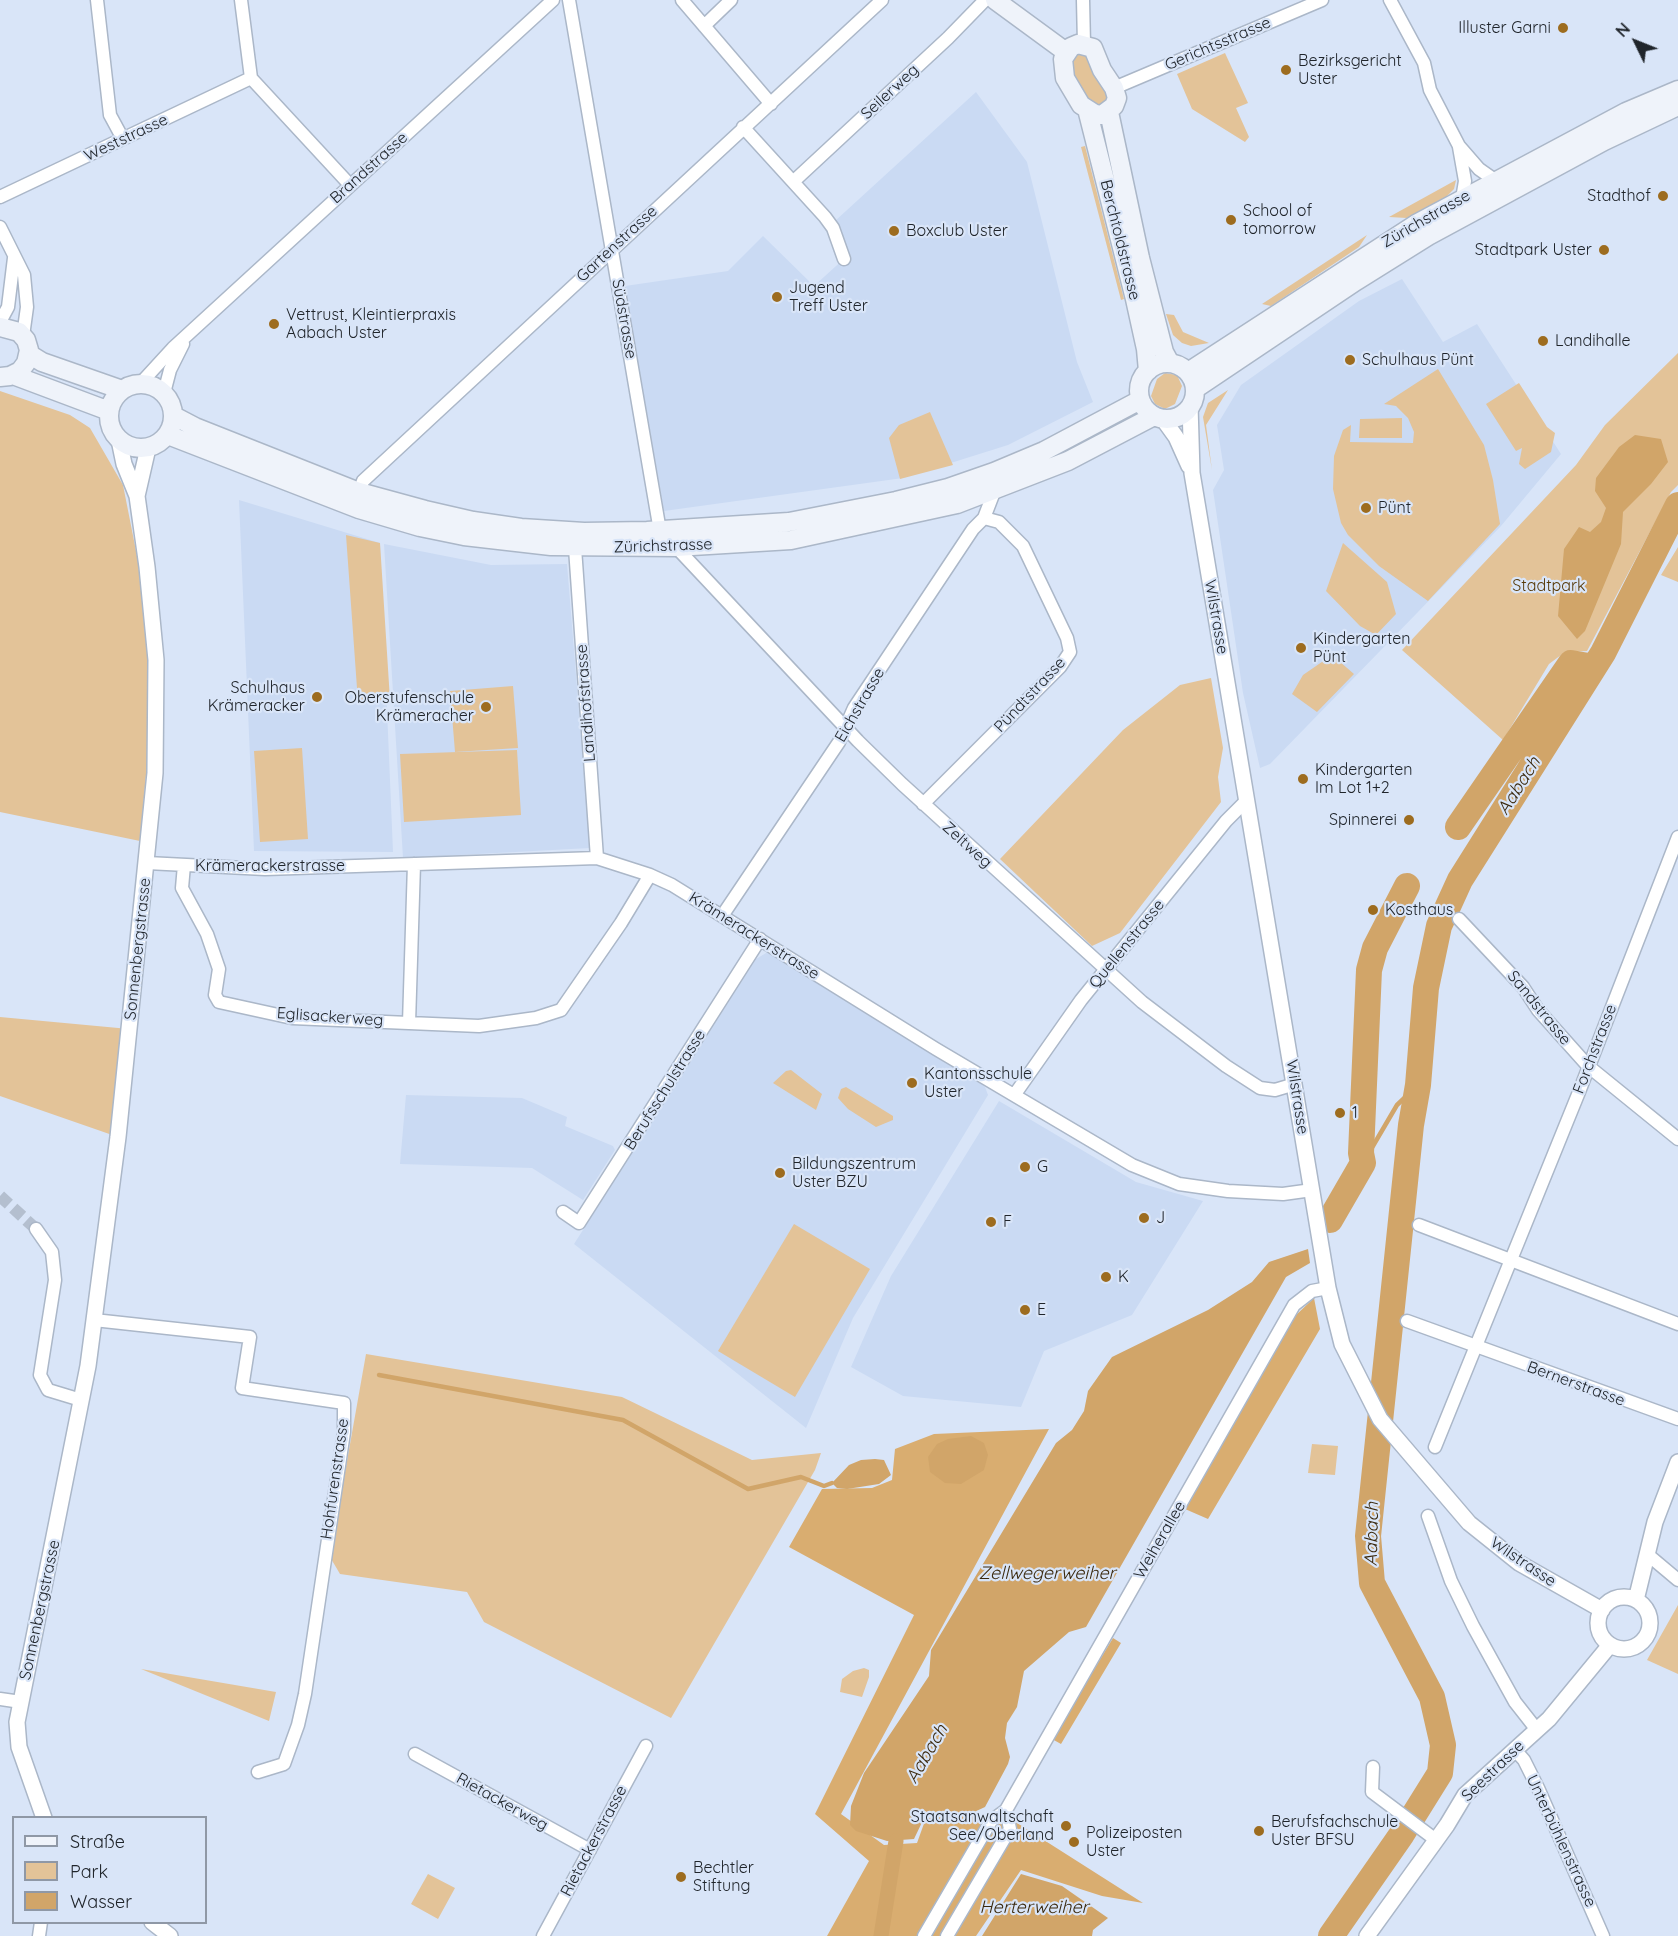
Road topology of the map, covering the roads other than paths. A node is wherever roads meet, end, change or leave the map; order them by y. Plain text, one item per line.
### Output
1 (98, 0) edge
2 (241, 0) edge
3 (553, 0) edge
4 (569, 0) edge
5 (682, 0) edge
6 (731, 0) edge
7 (882, 0) edge
8 (985, 0) edge
9 (995, 0) edge
10 (1083, 0) edge
11 (1322, 0) edge
12 (1390, 0) edge
13 (704, 26) junction
14 (1084, 44) junction
15 (1066, 52) junction
16 (251, 78) junction
17 (1114, 88) junction
18 (1678, 90) edge
19 (771, 104) junction
20 (1678, 106) edge
21 (1087, 109) junction
22 (1109, 112) junction
23 (743, 127) junction
24 (123, 139) junction
25 (1459, 146) junction
26 (794, 181) junction
27 (1496, 181) junction
28 (350, 185) junction
29 (0, 197) edge
30 (1462, 199) junction
31 (0, 227) edge
32 (612, 249) junction
33 (14, 258) junction
34 (844, 259) dead end
35 (0, 325) edge
36 (23, 336) junction
37 (186, 338) junction
38 (29, 354) junction
39 (1170, 363) junction
40 (1148, 371) junction
41 (1188, 372) junction
42 (7, 376) edge
43 (140, 384) junction
44 (122, 390) junction
45 (164, 393) junction
46 (1192, 397) junction
47 (1140, 400) junction
48 (109, 411) junction
49 (174, 416) junction
50 (1158, 417) junction
51 (168, 435) junction
52 (118, 440) junction
53 (148, 448) junction
54 (1192, 473) junction
55 (359, 492) junction
56 (994, 492) junction
57 (137, 496) junction
58 (985, 515) junction
59 (660, 531) junction
60 (676, 547) junction
61 (575, 548) junction
62 (846, 728) junction
63 (1247, 800) junction
64 (923, 804) junction
65 (1678, 837) edge
66 (597, 858) junction
67 (147, 863) junction
68 (414, 864) junction
69 (184, 866) junction
70 (650, 875) junction
71 (722, 916) junction
72 (1460, 919) dead end
73 (760, 939) junction
74 (1107, 969) junction
75 (409, 1023) junction
76 (1588, 1066) junction
77 (1295, 1084) junction
78 (1015, 1094) junction
79 (1678, 1139) edge
80 (1312, 1190) junction
81 (563, 1212) dead end
82 (1419, 1226) dead end
83 (36, 1229) tunnel mouth
84 (1509, 1261) junction
85 (1328, 1288) junction
86 (94, 1320) junction
87 (1407, 1321) dead end
88 (1678, 1324) edge
89 (1475, 1348) junction
90 (81, 1400) junction
91 (1678, 1419) edge
92 (1435, 1447) dead end
93 (1678, 1462) edge
94 (1428, 1516) dead end
95 (1647, 1554) junction
96 (1678, 1580) edge
97 (1636, 1600) junction
98 (1602, 1610) junction
99 (1610, 1645) junction
100 (0, 1699) edge
101 (21, 1702) junction
102 (1537, 1730) junction
103 (646, 1746) dead end
104 (1515, 1750) junction
105 (415, 1754) dead end
106 (1373, 1767) dead end
107 (258, 1772) dead end
108 (1006, 1809) junction
109 (43, 1816) edge
110 (1436, 1840) junction
111 (590, 1850) junction
112 (153, 1924) edge
113 (170, 1936) edge
114 (543, 1936) edge
115 (924, 1936) edge
116 (946, 1936) edge
117 (1367, 1936) edge
118 (1603, 1936) edge

1 - 24 street
2 - 16 street
3 - 28 street, Brandstrasse
4 - 32 street, Südstrasse
5 - 13 street
6 - 13 street
7 - 19 street, Gartenstrasse
8 - 26 street, Seilerweg
9 - 15 main road
10 - 14 street
11 - 17 street, Gerichtsstrasse
12 - 25 street
13 - 19 street
14 - 15 main road
14 - 17 main road
15 - 21 main road
16 - 24 street, Weststrasse
16 - 28 street
17 - 22 main road
18 - 27 main road, Zürichstrasse
19 - 23 street, Gartenstrasse
20 - 46 main road, Zürichstrasse
21 - 22 main road
21 - 40 main road, Berchtoldstrasse
22 - 39 main road, Berchtoldstrasse
23 - 26 street
23 - 32 street, Gartenstrasse
24 - 29 street, Weststrasse
25 - 27 street
25 - 30 street
26 - 34 street
27 - 30 main road, Zürichstrasse
28 - 37 street, Brandstrasse
30 - 41 main road, Zürichstrasse
31 - 33 street
32 - 55 street, Gartenstrasse
32 - 59 street, Südstrasse
33 - 35 street
33 - 36 street
35 - 36 main road
36 - 38 main road
37 - 43 street, Brandstrasse
37 - 45 street, Brandstrasse
38 - 42 main road
38 - 44 main road
39 - 40 main road
39 - 41 main road
40 - 47 main road
41 - 46 main road
42 - 48 main road
43 - 44 main road
43 - 45 main road
44 - 48 main road
45 - 49 main road
46 - 50 main road
46 - 54 street, Wilstrasse
47 - 50 main road
47 - 59 main road, Zürichstrasse
48 - 52 main road
49 - 51 main road
49 - 55 main road, Zürichstrasse
50 - 54 street, Wilstrasse
50 - 56 main road, Zürichstrasse
51 - 53 main road
51 - 61 main road, Zürichstrasse
52 - 53 main road
52 - 57 street, Sonnenbergstrasse
53 - 57 street, Sonnenbergstrasse
54 - 63 street, Wilstrasse
55 - 59 main road, Zürichstrasse
56 - 58 street, Eichstrasse
56 - 60 main road, Zürichstrasse
57 - 67 street, Sonnenbergstrasse
58 - 62 street, Eichstrasse
58 - 64 street, Pündtstrasse
60 - 61 main road, Zürichstrasse
60 - 62 street, Zeltweg
61 - 66 street, Landihofstrasse
62 - 64 street, Zeltweg
62 - 71 street, Eichstrasse
63 - 74 street, Quellenstrasse
63 - 77 street, Wilstrasse
64 - 74 street, Zeltweg
65 - 76 street, Forchstrasse
66 - 68 street, Krämerackerstrasse
66 - 70 street, Krämerackerstrasse
67 - 69 street, Krämerackerstrasse
67 - 86 street, Sonnenbergstrasse
68 - 69 street, Krämerackerstrasse
68 - 75 street
69 - 75 street, Eglisackerweg
70 - 71 street, Krämerackerstrasse
70 - 75 street, Eglisackerweg
71 - 73 street, Krämerackerstrasse
72 - 76 street, Sandstrasse
73 - 78 street, Krämerackerstrasse
73 - 81 street, Berufsschulstrasse
74 - 77 street, Zeltweg
74 - 78 street, Quellenstrasse
76 - 79 street, Sandstrasse
76 - 84 street, Forchstrasse
77 - 80 street, Wilstrasse
78 - 80 street, Krämerackerstrasse
80 - 85 street, Wilstrasse
82 - 84 street
83 - 90 street
84 - 88 street
84 - 89 street, Forchstrasse
85 - 98 street, Wilstrasse
85 - 108 street, Weiherallee
86 - 90 street, Sonnenbergstrasse
86 - 107 street, Hohfurenstrasse
87 - 89 street
89 - 91 street, Bernerstrasse
89 - 92 street, Forchstrasse
90 - 101 street, Sonnenbergstrasse
93 - 95 street
94 - 102 street
95 - 96 street
95 - 97 street
97 - 98 street
97 - 99 street
98 - 99 street
99 - 102 street, Seestrasse
100 - 101 street
101 - 109 street, Sonnenbergstrasse
102 - 104 street, Seestrasse
103 - 111 street, Rietackerstrasse
104 - 110 street, Seestrasse
104 - 118 street, Unterbühlenstrasse
105 - 111 street, Rietackerweg
106 - 110 street
108 - 115 street, Weiherallee
108 - 116 street, Weiherallee
110 - 117 street, Seestrasse
111 - 114 street, Rietackerstrasse
112 - 113 street

